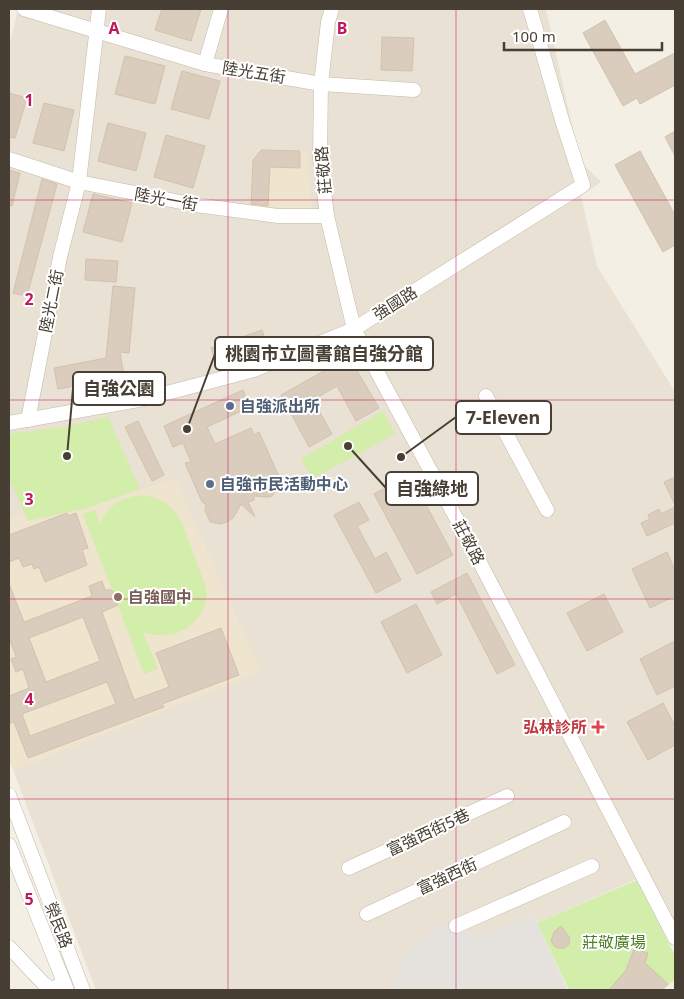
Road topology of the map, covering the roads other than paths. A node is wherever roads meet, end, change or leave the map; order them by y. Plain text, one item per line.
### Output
1 (24, 9) edge
2 (99, 9) edge
3 (221, 9) edge
4 (332, 9) edge
5 (530, 9) edge
6 (98, 31) junction
7 (205, 64) junction
8 (321, 84) junction
9 (414, 90) dead end
10 (9, 159) edge
11 (78, 182) junction
12 (327, 216) junction
13 (354, 329) junction
14 (486, 396) dead end
15 (28, 420) junction
16 (9, 423) edge
17 (547, 510) dead end
18 (9, 795) edge
19 (507, 796) dead end
20 (14, 822) edge
21 (564, 822) dead end
22 (9, 845) edge
23 (592, 866) dead end
24 (349, 868) dead end
25 (367, 914) dead end
26 (456, 926) dead end
27 (675, 938) edge
28 (9, 948) edge
29 (66, 986) edge
30 (83, 990) edge

1 - 6 street, 陸光五街
2 - 6 street, 陸光二街
3 - 7 street
4 - 8 street, 莊敬路
5 - 13 street, 強國路
6 - 7 street, 陸光五街
6 - 11 street, 陸光二街
7 - 8 street, 陸光五街
8 - 9 street, 陸光五街
8 - 12 street, 莊敬路
10 - 11 street, 陸光一街
11 - 12 street, 陸光一街
11 - 15 street, 陸光二街
12 - 13 street, 莊敬路
13 - 15 street, 強國路
13 - 27 street, 莊敬路
14 - 17 street
15 - 16 street, 強國路
18 - 20 street, 榮民路
19 - 24 street, 富強西街5巷
20 - 30 street, 榮民路
21 - 25 street, 富強西街
22 - 29 street, 榮民路
23 - 26 street
28 - 29 street

